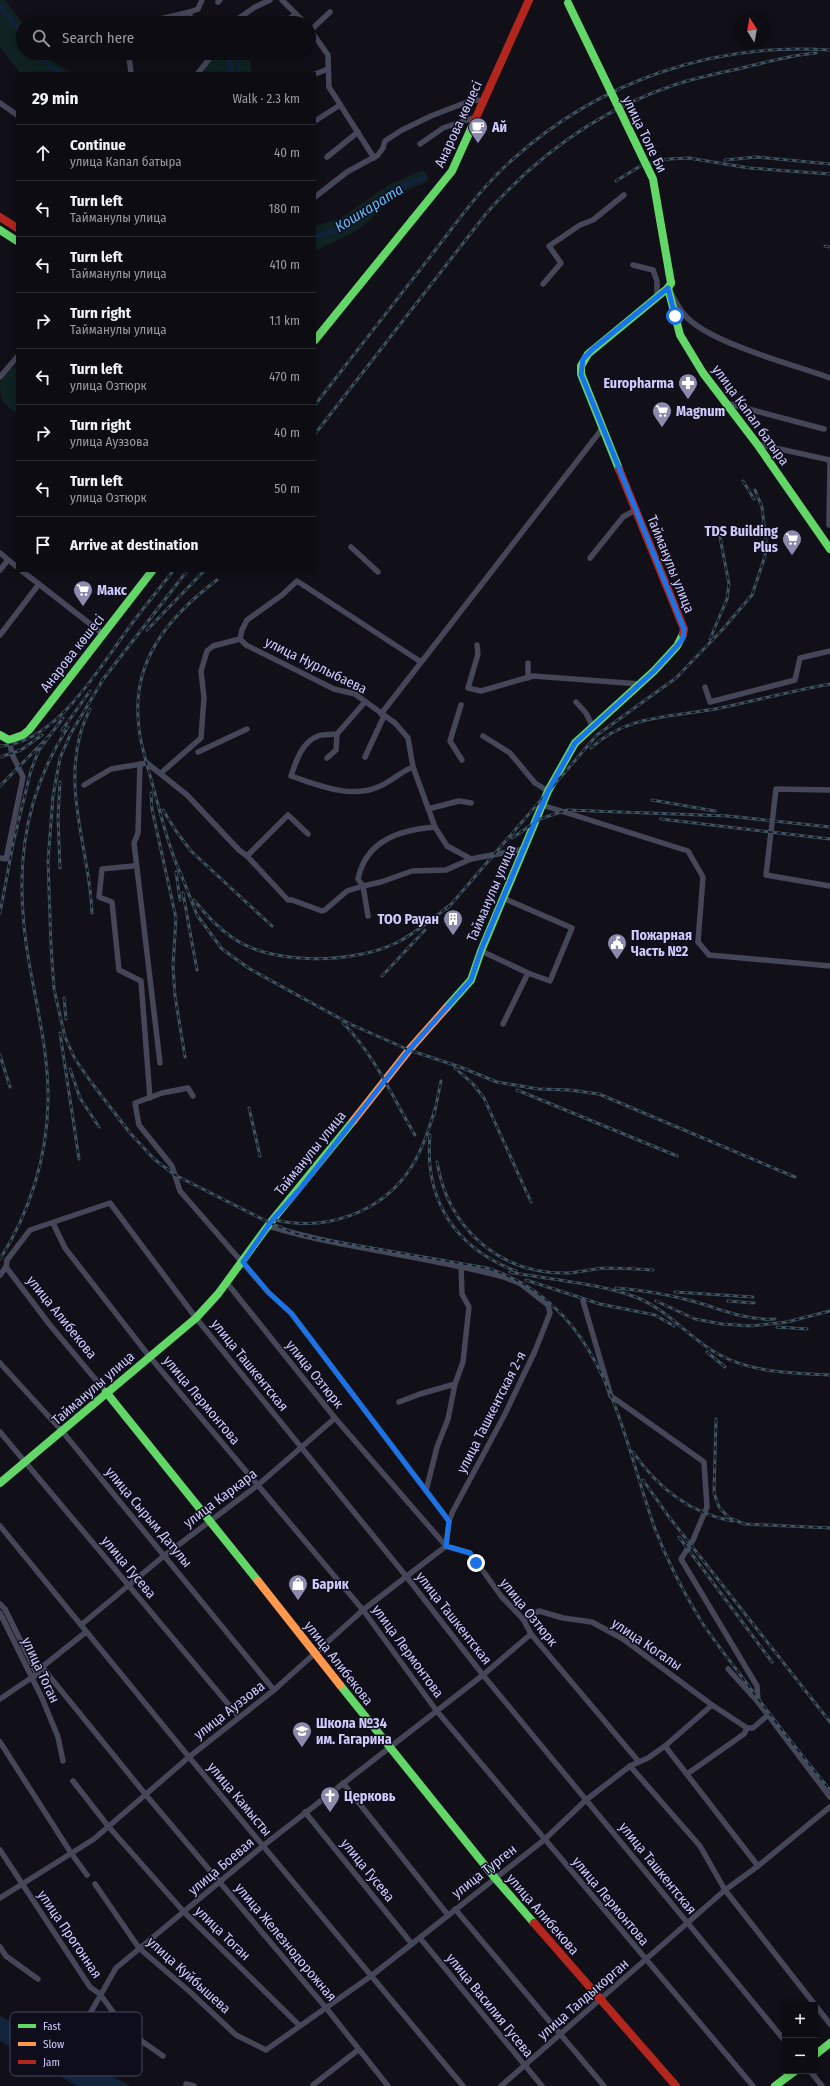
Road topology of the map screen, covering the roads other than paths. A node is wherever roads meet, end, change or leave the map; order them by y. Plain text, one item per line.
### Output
1 (202, 0) edge
2 (270, 0) edge
3 (282, 0) edge
4 (529, 0) edge
5 (567, 1) edge
6 (190, 12) junction
7 (330, 12) dead end
8 (296, 14) joint
9 (173, 16) edge
10 (190, 16) edge
11 (242, 16) edge
12 (293, 16) edge
13 (316, 24) edge
14 (316, 38) edge
15 (130, 60) edge
16 (208, 60) edge
17 (328, 69) junction
18 (132, 72) edge
19 (199, 72) edge
20 (316, 74) edge
21 (0, 103) edge
22 (483, 103) junction
23 (340, 105) junction
24 (16, 115) edge
25 (476, 117) junction
26 (316, 120) edge
27 (358, 132) junction
28 (420, 144) dead end
29 (327, 157) dead end
30 (374, 158) junction
31 (624, 195) dead end
32 (316, 196) edge
33 (0, 217) edge
34 (16, 227) edge
35 (0, 230) edge
36 (16, 240) edge
37 (633, 265) dead end
38 (543, 284) dead end
39 (670, 285) junction
40 (657, 297) junction
41 (316, 339) edge
42 (16, 358) edge
43 (0, 377) edge
44 (830, 378) edge
45 (726, 403) junction
46 (602, 429) junction
47 (824, 429) dead end
48 (758, 444) junction
49 (830, 460) edge
50 (635, 510) junction
51 (830, 525) edge
52 (820, 535) junction
53 (351, 547) dead end
54 (830, 549) edge
55 (0, 553) edge
56 (590, 558) dead end
57 (8, 560) junction
58 (16, 566) edge
59 (0, 570) edge
60 (23, 572) edge
61 (151, 572) edge
62 (378, 572) dead end
63 (39, 584) junction
64 (1, 633) edge
65 (103, 634) junction
66 (240, 639) junction
67 (477, 645) dead end
68 (830, 651) edge
69 (421, 662) junction
70 (528, 663) dead end
71 (528, 678) junction
72 (640, 684) junction
73 (705, 687) dead end
74 (365, 702) junction
75 (576, 702) dead end
76 (461, 705) dead end
77 (383, 715) junction
78 (593, 727) junction
79 (247, 729) dead end
80 (337, 734) junction
81 (484, 736) dead end
82 (5, 738) edge
83 (194, 746) junction
84 (365, 757) dead end
85 (327, 758) dead end
86 (462, 760) dead end
87 (140, 764) junction
88 (413, 767) junction
89 (161, 773) junction
90 (84, 785) dead end
91 (830, 790) edge
92 (548, 791) junction
93 (471, 803) dead end
94 (542, 806) junction
95 (428, 808) junction
96 (435, 827) junction
97 (308, 834) dead end
98 (524, 849) junction
99 (247, 856) junction
100 (0, 858) edge
101 (471, 859) junction
102 (133, 866) dead end
103 (363, 886) junction
104 (830, 886) edge
105 (503, 898) junction
106 (368, 916) dead end
107 (481, 950) junction
108 (830, 966) edge
109 (528, 973) junction
110 (503, 1024) dead end
111 (160, 1063) dead end
112 (193, 1096) dead end
113 (150, 1098) junction
114 (53, 1222) junction
115 (268, 1226) junction
116 (243, 1262) junction
117 (461, 1266) junction
118 (6, 1267) junction
119 (0, 1275) edge
120 (227, 1283) junction
121 (583, 1301) dead end
122 (196, 1318) junction
123 (149, 1356) junction
124 (0, 1363) edge
125 (455, 1384) junction
126 (106, 1392) junction
127 (399, 1402) dead end
128 (335, 1418) junction
129 (62, 1431) junction
130 (0, 1432) edge
131 (301, 1447) junction
132 (26, 1461) junction
133 (0, 1482) edge
134 (258, 1485) junction
135 (426, 1491) junction
136 (209, 1521) junction
137 (449, 1521) junction
138 (0, 1526) edge
139 (446, 1546) junction
140 (165, 1555) junction
141 (406, 1576) junction
142 (128, 1586) junction
143 (0, 1604) edge
144 (363, 1610) junction
145 (0, 1613) edge
146 (523, 1619) junction
147 (81, 1625) junction
148 (86, 1632) junction
149 (531, 1634) junction
150 (316, 1653) junction
151 (42, 1667) junction
152 (728, 1669) dead end
153 (483, 1675) junction
154 (35, 1676) junction
155 (274, 1690) junction
156 (0, 1699) edge
157 (758, 1702) junction
158 (712, 1705) junction
159 (436, 1710) junction
160 (768, 1715) junction
161 (239, 1717) junction
162 (747, 1728) junction
163 (0, 1742) edge
164 (389, 1746) junction
165 (665, 1746) junction
166 (189, 1757) junction
167 (63, 1761) dead end
168 (639, 1762) junction
169 (630, 1766) junction
170 (687, 1774) junction
171 (73, 1781) dead end
172 (343, 1783) junction
173 (146, 1795) junction
174 (830, 1797) edge
175 (586, 1800) junction
176 (829, 1808) edge
177 (305, 1812) junction
178 (108, 1826) junction
179 (544, 1840) junction
180 (264, 1845) junction
181 (0, 1850) edge
182 (71, 1853) junction
183 (758, 1866) junction
184 (87, 1875) dead end
185 (495, 1878) junction
186 (220, 1882) junction
187 (22, 1884) junction
188 (95, 1884) dead end
189 (725, 1890) junction
190 (0, 1898) edge
191 (455, 1909) junction
192 (184, 1912) junction
193 (448, 1915) junction
194 (687, 1923) junction
195 (420, 1938) junction
196 (412, 1944) junction
197 (0, 1947) edge
198 (139, 1948) junction
199 (645, 1960) junction
200 (371, 1976) junction
201 (38, 1979) dead end
202 (100, 1994) junction
203 (601, 2000) junction
204 (327, 2009) junction
205 (90, 2012) edge
206 (113, 2012) edge
207 (830, 2024) edge
208 (299, 2025) junction
209 (561, 2034) junction
210 (783, 2038) edge
211 (142, 2041) edge
212 (830, 2043) edge
213 (266, 2050) joint
214 (358, 2050) junction
215 (818, 2053) edge
216 (163, 2056) dead end
217 (524, 2066) junction
218 (791, 2074) edge
219 (812, 2074) edge
220 (186, 2084) dead end
221 (313, 2085) dead end
222 (194, 2086) edge
223 (388, 2086) edge
224 (463, 2086) edge
225 (501, 2086) edge
226 (542, 2086) edge
227 (604, 2086) edge
228 (676, 2086) edge
229 (753, 2086) edge
230 (775, 2086) edge
231 (822, 2086) edge

1 - 6 street
2 - 11 street
3 - 8 street
4 - 22 street, Анарова көшесі
5 - 39 street, улица Толе Би, bridge
6 - 9 street
6 - 10 street
7 - 13 street
8 - 12 street
14 - 17 street
15 - 18 street
16 - 19 street
17 - 20 street
17 - 23 street
21 - 24 street
22 - 25 street, Анарова көшесі
22 - 30 street
23 - 26 street
23 - 27 street
25 - 28 street
25 - 41 street, Анарова көшесі
27 - 29 street
27 - 30 street
30 - 32 street
31 - 38 street
33 - 34 street
35 - 36 street
37 - 40 street
39 - 40 street, Тайманулы улица
39 - 44 street
39 - 45 street, улица Капал батыра
40 - 46 street, Тайманулы улица
42 - 43 street
45 - 47 street
45 - 48 street, улица Капал батыра
46 - 50 street, Тайманулы улица
46 - 69 street
48 - 49 street
48 - 52 street, улица Капал батыра
49 - 51 street
50 - 56 street
50 - 72 street, Тайманулы улица
51 - 52 street
52 - 54 street, улица Капал батыра
53 - 62 street
55 - 57 street
57 - 58 street
57 - 59 street
60 - 63 street
61 - 65 street, Анарова көшесі
63 - 64 street
63 - 65 street
65 - 82 street, Анарова көшесі
66 - 69 street
66 - 74 street, улица Нурлыбаева
66 - 83 street
67 - 71 street
68 - 73 street
69 - 77 street
70 - 71 street
71 - 72 street
72 - 78 street, Тайманулы улица
74 - 77 street, улица Нурлыбаева
74 - 80 street
75 - 78 street
76 - 86 street
77 - 84 street
77 - 88 street, улица Нурлыбаева
78 - 92 street, Тайманулы улица
79 - 83 street
80 - 85 street
80 - 88 street
81 - 92 street
82 - 100 street
83 - 89 street
87 - 89 street
87 - 90 street
87 - 111 street
88 - 95 street, улица Нурлыбаева
89 - 99 street
91 - 104 street
92 - 94 street, Тайманулы улица
93 - 95 street
94 - 98 street, Тайманулы улица
94 - 108 street
95 - 96 street, улица Нурлыбаева
96 - 101 street, улица Нурлыбаева
96 - 103 street
97 - 99 street
98 - 101 street
98 - 105 street, Тайманулы улица
99 - 103 street
101 - 103 street
102 - 113 street
103 - 106 street
105 - 107 street, Тайманулы улица
105 - 109 street
107 - 109 street
107 - 115 street, Тайманулы улица
109 - 110 street
112 - 113 street
113 - 116 street, улица Озтюрк
114 - 118 street
114 - 122 street, улица Ташкентская
114 - 123 street, улица Лермонтова
115 - 116 street, Тайманулы улица
115 - 117 street
116 - 120 street, Тайманулы улица
116 - 135 street, улица Озтюрк
117 - 125 street
117 - 137 street, улица Ташкентская 2-я
118 - 119 street
118 - 126 street, улица Алибекова
120 - 122 street, Тайманулы улица
120 - 128 street, улица Озтюрк
121 - 157 street
122 - 123 street, Тайманулы улица
122 - 131 street, улица Ташкентская
123 - 126 street, Тайманулы улица
123 - 134 street, улица Лермонтова
124 - 129 street, улица Сырым Датулы
125 - 127 street
125 - 135 street
126 - 129 street, Тайманулы улица
126 - 136 street, улица Алибекова
128 - 131 street, улица Каркара
128 - 139 street, улица Озтюрк
129 - 132 street, Тайманулы улица
129 - 140 street, улица Сырым Датулы
130 - 132 street, улица Гусева
131 - 134 street, улица Каркара
131 - 141 street, улица Ташкентская
132 - 133 street, Тайманулы улица
132 - 142 street, улица Гусева
134 - 136 street, улица Каркара
134 - 144 street, улица Лермонтова
135 - 137 street, улица Озтюрк
136 - 140 street, улица Каркара
136 - 150 street, улица Алибекова
137 - 139 street
138 - 147 street, улица Камысты
139 - 141 street, улица Ауэзова
139 - 146 street, улица Озтюрк
140 - 142 street, улица Каркара
140 - 155 street, улица Сырым Датулы
141 - 144 street, улица Ауэзова
141 - 153 street, улица Ташкентская
142 - 147 street, улица Каркара
142 - 161 street, улица Гусева
143 - 154 street
144 - 150 street, улица Ауэзова
144 - 159 street, улица Лермонтова
145 - 154 street, улица Тоган
146 - 149 street, улица Озтюрк
146 - 158 street, улица Когалы
147 - 148 street, улица Камысты
148 - 151 street
148 - 166 street, улица Камысты
149 - 153 street, улица Боевая
149 - 168 street, улица Озтюрк
150 - 155 street, улица Ауэзова
150 - 164 street, улица Алибекова
151 - 154 street
151 - 173 street, улица Железнодорожная
152 - 157 street
153 - 159 street, улица Боевая
153 - 175 street, улица Ташкентская
154 - 156 street
154 - 167 street, улица Тоган
155 - 161 street, улица Ауэзова
157 - 160 street
158 - 162 street, улица Когалы
158 - 165 street, улица Турген
159 - 164 street, улица Боевая
159 - 179 street, улица Лермонтова
160 - 162 street
160 - 174 street
161 - 166 street, улица Ауэзова
162 - 170 street
163 - 182 street
164 - 172 street, улица Боевая
164 - 185 street, улица Алибекова
165 - 168 street, улица Турген
165 - 170 street
166 - 173 street, улица Ауэзова
166 - 180 street, улица Камысты
168 - 169 street, улица Турген
169 - 175 street, улица Турген
169 - 189 street
170 - 183 street
171 - 178 street, улица Тоган
172 - 177 street, улица Боевая
172 - 193 street
173 - 178 street, улица Ауэзова
173 - 186 street, улица Железнодорожная
175 - 179 street, улица Турген
175 - 194 street, улица Ташкентская
176 - 183 street, улица Талдыкорган
177 - 180 street, улица Боевая
177 - 196 street, улица Гусева
178 - 182 street, улица Ауэзова
178 - 192 street, улица Тоган
179 - 185 street, улица Турген
179 - 199 street, улица Лермонтова
180 - 186 street, улица Боевая
180 - 200 street, улица Камысты
181 - 187 street, улица Прогонная
182 - 184 street
182 - 187 street, улица Ауэзова
183 - 189 street, улица Талдыкорган
185 - 191 street, улица Турген
185 - 203 street, улица Алибекова
186 - 192 street, улица Боевая
186 - 204 street, улица Железнодорожная
187 - 190 street, улица Ауэзова
187 - 202 street, улица Прогонная
188 - 198 street, улица Куйбышева
189 - 194 street, улица Талдыкорган
189 - 207 street
191 - 193 street, улица Турген
191 - 209 street
192 - 198 street, улица Боевая
192 - 208 street, улица Тоган
193 - 195 street, улица Турген
194 - 199 street, улица Талдыкорган
194 - 210 street, улица Ташкентская
195 - 196 street, улица Турген
195 - 217 street, улица Василия Гусева
196 - 200 street, улица Турген
197 - 201 street
198 - 202 street, улица Боевая
198 - 213 street, улица Куйбышева
199 - 203 street, улица Талдыкорган
199 - 229 street, улица Лермонтова
200 - 204 street, улица Турген
200 - 224 street, улица Камысты
202 - 205 street, улица Боевая
202 - 206 street, улица Прогонная
203 - 209 street, улица Талдыкорган
203 - 228 street, улица Алибекова
204 - 208 street, улица Турген
204 - 214 street, улица Железнодорожная
208 - 213 street, улица Турген
209 - 217 street, улица Талдыкорган
209 - 227 street
211 - 216 street, улица Прогонная
212 - 215 street
214 - 221 street
214 - 223 street, улица Железнодорожная
217 - 225 street, улица Талдыкорган
217 - 226 street, улица Василия Гусева
218 - 230 street
219 - 231 street
220 - 222 street

